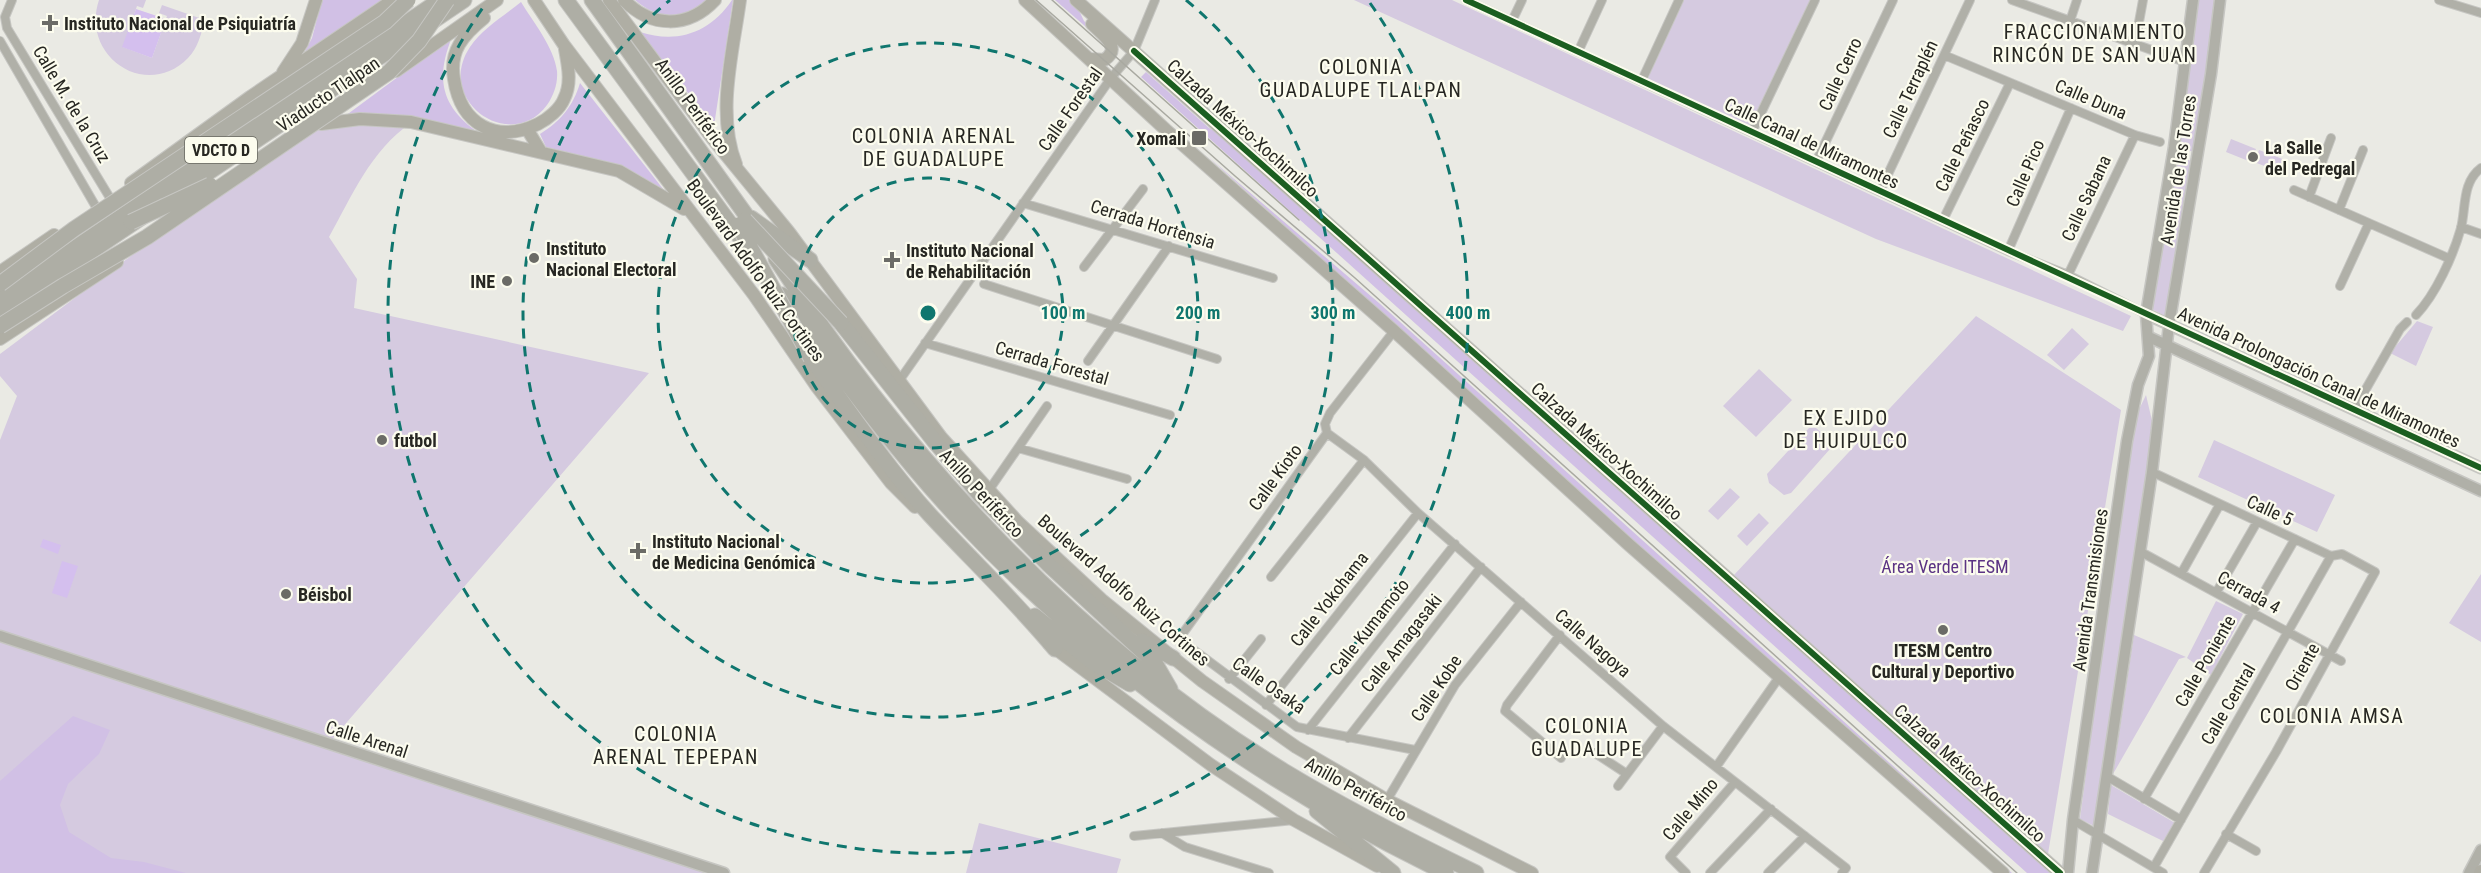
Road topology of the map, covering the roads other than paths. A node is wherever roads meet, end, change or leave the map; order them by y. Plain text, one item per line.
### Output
1 (12, 0) edge
2 (316, 0) edge
3 (393, 0) edge
4 (408, 0) edge
5 (440, 0) edge
6 (447, 0) edge
7 (464, 0) edge
8 (496, 0) edge
9 (502, 0) edge
10 (534, 0) edge
11 (566, 0) edge
12 (573, 0) edge
13 (585, 0) edge
14 (592, 0) edge
15 (609, 0) edge
16 (624, 0) edge
17 (715, 0) edge
18 (741, 0) edge
19 (1025, 0) edge
20 (1155, 0) edge
21 (1466, 0) edge
22 (1522, 0) edge
23 (1602, 0) edge
24 (1679, 0) edge
25 (1815, 0) edge
26 (1893, 0) edge
27 (1970, 0) edge
28 (2012, 0) edge
29 (2077, 0) edge
30 (2143, 0) edge
31 (2193, 0) edge
32 (2220, 0) edge
33 (2439, 0) edge
34 (1078, 1) edge
35 (2481, 13) edge
36 (1512, 21) junction
37 (2070, 21) junction
38 (4, 30) edge
39 (14, 39) junction
40 (1, 44) edge
41 (2135, 44) junction
42 (564, 45) junction
43 (1134, 51) junction
44 (1578, 52) junction
45 (1944, 55) junction
46 (1091, 59) junction
47 (2185, 62) junction
48 (279, 78) junction
49 (1111, 78) junction
50 (1641, 80) junction
51 (2010, 83) junction
52 (275, 96) junction
53 (2071, 108) junction
54 (321, 124) junction
55 (527, 129) junction
56 (1752, 132) junction
57 (2135, 135) junction
58 (2331, 138) dead end
59 (2160, 142) dead end
60 (2363, 150) dead end
61 (541, 152) junction
62 (1816, 162) junction
63 (2481, 168) edge
64 (243, 170) junction
65 (741, 173) junction
66 (1143, 189) dead end
67 (2294, 190) dead end
68 (1880, 191) junction
69 (2309, 197) junction
70 (110, 198) junction
71 (1023, 203) junction
72 (96, 207) junction
73 (2339, 210) junction
74 (128, 217) junction
75 (743, 220) junction
76 (1943, 220) junction
77 (700, 223) junction
78 (2369, 223) junction
79 (2461, 227) junction
80 (1110, 229) junction
81 (2481, 234) edge
82 (1169, 246) junction
83 (33, 250) junction
84 (2008, 251) junction
85 (130, 253) junction
86 (2448, 258) junction
87 (810, 260) junction
88 (1084, 267) dead end
89 (0, 272) edge
90 (2068, 275) junction
91 (1273, 278) dead end
92 (0, 284) edge
93 (984, 284) dead end
94 (2340, 286) dead end
95 (33, 291) junction
96 (0, 297) edge
97 (0, 311) edge
98 (2145, 314) junction
99 (2416, 315) dead end
100 (2407, 322) dead end
101 (2169, 325) junction
102 (0, 326) edge
103 (1112, 326) junction
104 (1394, 331) junction
105 (2150, 337) junction
106 (0, 339) edge
107 (925, 343) junction
108 (2166, 345) junction
109 (1217, 359) dead end
110 (1088, 361) dead end
111 (2142, 375) junction
112 (2162, 377) junction
113 (899, 381) junction
114 (1047, 406) dead end
115 (2354, 410) junction
116 (1170, 415) dead end
117 (1327, 433) junction
118 (1018, 448) junction
119 (1364, 460) junction
120 (2478, 466) edge
121 (2152, 472) junction
122 (1127, 479) dead end
123 (2465, 484) junction
124 (989, 490) junction
125 (2481, 491) edge
126 (2220, 504) junction
127 (1418, 513) junction
128 (2257, 522) junction
129 (2295, 539) junction
130 (1455, 544) junction
131 (2141, 552) junction
132 (2331, 556) junction
133 (1481, 567) junction
134 (2375, 572) joint
135 (2181, 574) junction
136 (1271, 577) dead end
137 (2216, 593) junction
138 (1009, 596) junction
139 (1521, 602) junction
140 (2252, 612) junction
141 (1105, 617) junction
142 (2288, 632) junction
143 (1560, 635) junction
144 (0, 636) edge
145 (1262, 639) dead end
146 (1183, 642) joint
147 (1055, 649) junction
148 (2328, 654) junction
149 (1173, 658) junction
150 (2341, 661) dead end
151 (1780, 676) junction
152 (1229, 679) junction
153 (1171, 692) junction
154 (1155, 695) junction
155 (1266, 705) junction
156 (1663, 726) junction
157 (1308, 730) junction
158 (1348, 738) junction
159 (1415, 750) junction
160 (1595, 753) dead end
161 (1561, 758) dead end
162 (1716, 767) junction
163 (1627, 774) junction
164 (2108, 777) junction
165 (1735, 782) junction
166 (1618, 786) dead end
167 (2144, 799) junction
168 (1307, 800) junction
169 (1387, 800) junction
170 (1771, 809) junction
171 (1294, 820) junction
172 (2073, 820) junction
173 (2181, 820) junction
174 (1162, 832) junction
175 (2098, 834) junction
176 (2226, 834) junction
177 (1134, 836) dead end
178 (1805, 836) junction
179 (2481, 850) edge
180 (2256, 851) dead end
181 (2154, 867) junction
182 (1844, 870) edge
183 (724, 873) edge
184 (1269, 873) edge
185 (1392, 873) edge
186 (1446, 873) edge
187 (1476, 873) edge
188 (1532, 873) edge
189 (1686, 873) edge
190 (1710, 873) edge
191 (1768, 873) edge
192 (2003, 873) edge
193 (2060, 873) edge
194 (2068, 873) edge
195 (2092, 873) edge
196 (2163, 873) edge
197 (2204, 873) edge
198 (2469, 873) edge

1 - 38 street
2 - 48 main road
3 - 48 main road
4 - 52 highway, bridge
5 - 96 highway, Viaducto Tlalpan / VDCTO D
6 - 64 highway, bridge
7 - 95 highway, Viaducto Tlalpan / VDCTO D
8 - 54 main road, Viaducto Tlalpan
9 - 55 main road
10 - 42 main road, Boulevard Adolfo Ruiz Cortines
11 - 154 highway, Anillo Periférico
12 - 75 highway
13 - 75 highway
14 - 75 highway, Anillo Periférico
15 - 65 main road, Boulevard Adolfo Ruiz Cortines
16 - 17 main road
18 - 65 main road
19 - 46 main road
20 - 43 street, Calle Forestal
21 - 36 street, Calle Canal de Miramontes
22 - 36 street
23 - 44 street
24 - 50 street
25 - 56 street
26 - 62 street, Calle Cerro
27 - 45 street, Calle Terraplén
28 - 37 street
29 - 37 street
30 - 41 street
31 - 47 street, Avenida de las Torres
32 - 101 street, Avenida de las Torres
33 - 35 street
34 - 43 main road, Calzada México-Xochimilco
34 - 46 main road
36 - 44 street, Calle Canal de Miramontes
37 - 41 street
38 - 39 street, Calle M. de la Cruz
39 - 40 street
39 - 70 street, Calle M. de la Cruz
40 - 72 street, Calle M. de la Cruz
41 - 47 street
42 - 55 main road
42 - 77 main road, Boulevard Adolfo Ruiz Cortines
43 - 49 street, Calle Forestal
43 - 193 main road, Calzada México-Xochimilco
44 - 50 street, Calle Canal de Miramontes
45 - 51 street, Calle Duna
45 - 68 street, Calle Terraplén
46 - 49 main road
47 - 98 street, Avenida de las Torres
48 - 70 main road
49 - 71 street, Calle Forestal
49 - 104 main road
50 - 56 street, Calle Canal de Miramontes
51 - 53 street, Calle Duna
51 - 76 street, Calle Peñasco
52 - 74 highway, bridge
52 - 92 highway, bridge
53 - 57 street, Calle Duna
53 - 84 street, Calle Pico
54 - 61 main road
54 - 85 main road, Viaducto Tlalpan
55 - 61 main road
56 - 62 street, Calle Canal de Miramontes
57 - 59 street, Calle Duna
57 - 90 street, Calle Sabana
58 - 69 street
60 - 73 street
61 - 77 main road
62 - 68 street, Calle Canal de Miramontes
63 - 79 street
64 - 74 highway, bridge
64 - 102 highway, bridge
65 - 87 main road, Boulevard Adolfo Ruiz Cortines
66 - 80 street
67 - 69 street
68 - 76 street, Calle Canal de Miramontes
69 - 73 street
70 - 72 main road
71 - 80 street, Cerrada Hortensia
71 - 107 street, Calle Forestal
72 - 83 main road
73 - 78 street
74 - 96 highway
74 - 97 highway
75 - 87 highway
75 - 138 highway, bridge
75 - 141 highway, bridge
75 - 153 highway, Anillo Periférico
76 - 84 street, Calle Canal de Miramontes
77 - 147 main road, Boulevard Adolfo Ruiz Cortines
78 - 86 street
78 - 94 street
79 - 81 street
79 - 86 street
80 - 82 street, Cerrada Hortensia
80 - 88 street
82 - 91 street, Cerrada Hortensia
82 - 103 street
83 - 89 main road
83 - 96 highway
84 - 90 street, Calle Canal de Miramontes
85 - 95 highway
85 - 106 main road, Viaducto Tlalpan
86 - 99 street
87 - 113 main road, Boulevard Adolfo Ruiz Cortines
90 - 98 street, Calle Canal de Miramontes
93 - 103 street
95 - 97 highway, Viaducto Tlalpan / VDCTO D
98 - 101 street, Avenida Prolongación Canal de Miramontes
98 - 105 street, Avenida Transmisiones
100 - 115 street
101 - 108 street, Avenida de las Torres
101 - 115 street, Avenida Prolongación Canal de Miramontes
103 - 109 street
103 - 110 street
104 - 117 street, Calle Kioto
104 - 151 main road
105 - 108 street, Avenida Prolongación Canal de Miramontes
105 - 111 street, Avenida Transmisiones
107 - 113 street, Calle Forestal
107 - 116 street, Cerrada Forestal
108 - 112 street
108 - 123 street, Avenida Prolongación Canal de Miramontes
111 - 112 street
111 - 172 street, Avenida Transmisiones
112 - 121 street
113 - 124 main road, Boulevard Adolfo Ruiz Cortines
114 - 118 street
115 - 120 street, Avenida Prolongación Canal de Miramontes
117 - 119 street, Calle Nagoya
117 - 146 street, Calle Kioto
118 - 122 street
118 - 124 street
119 - 127 street, Calle Nagoya
119 - 136 street
120 - 123 street
121 - 126 street, Calle 5
121 - 131 street
123 - 125 street, Avenida Prolongación Canal de Miramontes
124 - 149 main road, Boulevard Adolfo Ruiz Cortines
126 - 128 street, Calle 5
126 - 135 street
127 - 130 street, Calle Nagoya
127 - 155 street, Calle Yokohama
128 - 129 street, Calle 5
128 - 137 street
129 - 132 street, Calle 5
129 - 140 street, Calle Poniente
130 - 133 street, Calle Nagoya
130 - 157 street, Calle Kumamoto
131 - 135 street, Cerrada 4
131 - 164 street
132 - 134 street, Calle 5
132 - 142 street, Calle Central
133 - 139 street, Calle Nagoya
133 - 158 street, Calle Amagasaki
134 - 148 street, Oriente
135 - 137 street, Cerrada 4
137 - 140 street, Cerrada 4
138 - 147 highway
138 - 154 highway
139 - 143 street, Calle Nagoya
139 - 159 street, Calle Kobe
140 - 142 street, Cerrada 4
140 - 167 street, Calle Poniente
141 - 149 highway
141 - 153 highway
142 - 148 street, Cerrada 4
142 - 173 street, Calle Central
143 - 156 street, Calle Nagoya
143 - 161 street
144 - 183 street, Calle Arenal
145 - 152 street
146 - 152 street, Calle Osaka
147 - 171 main road, Boulevard Adolfo Ruiz Cortines
148 - 150 street, Cerrada 4
148 - 176 street, Oriente
149 - 169 main road, Boulevard Adolfo Ruiz Cortines
151 - 162 street
151 - 192 main road
152 - 155 street, Calle Osaka
153 - 187 highway, Anillo Periférico
154 - 168 highway, Anillo Periférico
155 - 157 street, Calle Osaka
156 - 162 street, Calle Nagoya
156 - 163 street
157 - 158 street, Calle Osaka
158 - 159 street, Calle Osaka
159 - 169 street, Calle Kobe
160 - 163 street
162 - 165 street, Calle Nagoya
163 - 166 street
164 - 167 street
164 - 175 street
165 - 170 street, Calle Nagoya
165 - 189 street, Calle Mino
167 - 173 street
168 - 185 highway
168 - 186 highway, Anillo Periférico
169 - 188 main road, Boulevard Adolfo Ruiz Cortines
170 - 178 street, Calle Nagoya
170 - 190 street
171 - 174 street
171 - 185 main road, Boulevard Adolfo Ruiz Cortines
172 - 175 street
172 - 194 street, Avenida Transmisiones
173 - 181 street, Calle Central
174 - 177 street
174 - 184 street
175 - 181 street
175 - 195 street
176 - 180 street
176 - 197 street, Oriente
178 - 182 street, Calle Nagoya
178 - 191 street
179 - 198 street
181 - 196 street

